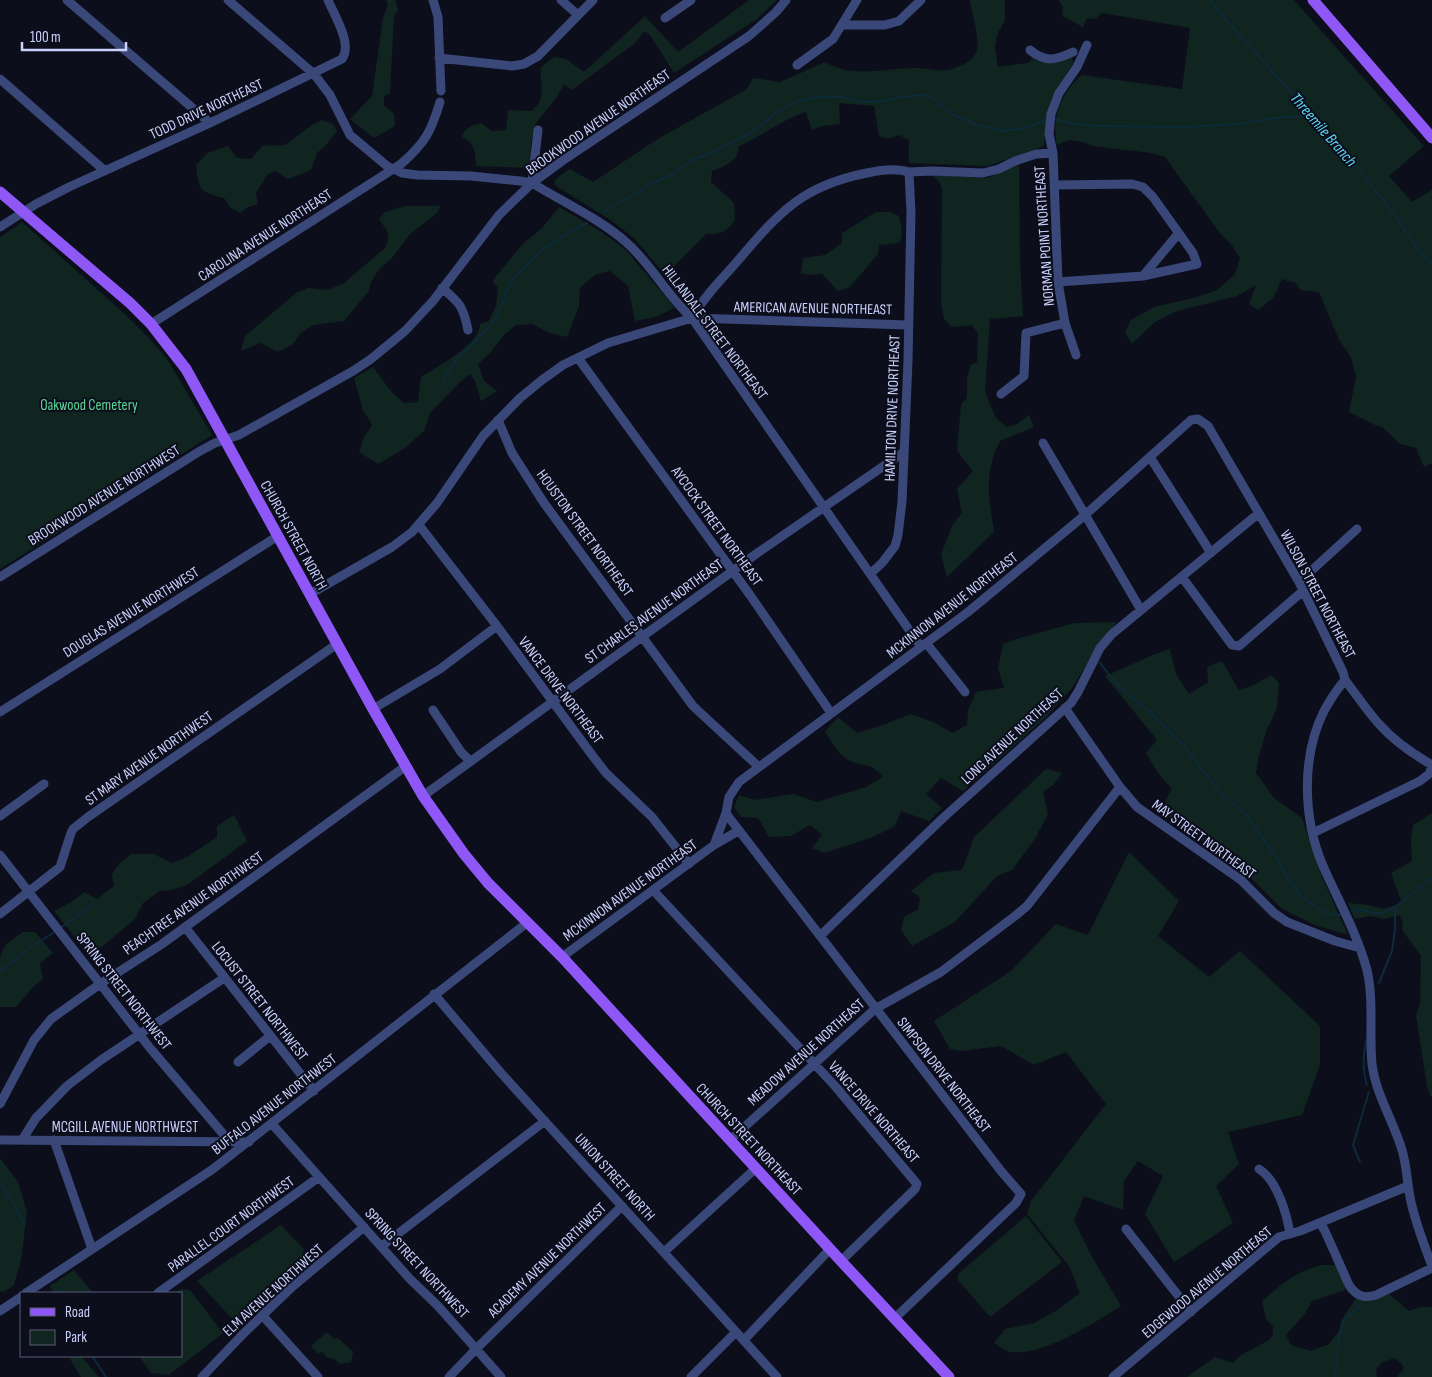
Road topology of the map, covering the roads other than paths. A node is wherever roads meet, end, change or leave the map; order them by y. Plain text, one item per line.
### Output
1 (67, 0) edge
2 (228, 0) edge
3 (328, 0) edge
4 (433, 0) edge
5 (562, 0) edge
6 (593, 0) edge
7 (690, 0) edge
8 (786, 0) edge
9 (856, 0) edge
10 (921, 0) edge
11 (1313, 0) edge
12 (578, 15) junction
13 (665, 18) dead end
14 (842, 25) junction
15 (1030, 50) dead end
16 (440, 58) junction
17 (797, 64) dead end
18 (314, 74) junction
19 (0, 79) edge
20 (441, 91) dead end
21 (440, 102) dead end
22 (210, 123) junction
23 (538, 130) dead end
24 (1432, 138) edge
25 (1053, 153) junction
26 (394, 169) junction
27 (106, 171) junction
28 (909, 172) junction
29 (532, 183) junction
30 (1055, 185) junction
31 (0, 192) edge
32 (23, 212) junction
33 (0, 227) edge
34 (1178, 234) junction
35 (1143, 276) junction
36 (1058, 282) junction
37 (442, 288) junction
38 (692, 318) junction
39 (1064, 323) junction
40 (151, 324) junction
41 (908, 324) junction
42 (468, 330) dead end
43 (1076, 355) dead end
44 (578, 358) junction
45 (1001, 394) dead end
46 (1198, 419) joint
47 (498, 420) junction
48 (225, 439) junction
49 (1043, 443) dead end
50 (904, 452) junction
51 (1150, 456) junction
52 (824, 507) junction
53 (1259, 513) junction
54 (1085, 515) junction
55 (419, 525) junction
56 (1357, 529) dead end
57 (278, 536) junction
58 (1211, 553) junction
59 (732, 571) junction
60 (870, 574) junction
61 (0, 577) edge
62 (1182, 577) junction
63 (1299, 582) junction
64 (1303, 591) junction
65 (310, 594) junction
66 (1140, 610) junction
67 (497, 626) junction
68 (642, 636) junction
69 (337, 644) junction
70 (924, 645) junction
71 (1345, 680) junction
72 (965, 692) dead end
73 (552, 702) junction
74 (1066, 708) junction
75 (374, 710) junction
76 (433, 710) dead end
77 (0, 712) edge
78 (831, 713) junction
79 (470, 761) junction
80 (406, 766) junction
81 (1432, 766) edge
82 (759, 767) junction
83 (44, 784) dead end
84 (1120, 787) junction
85 (423, 796) junction
86 (726, 813) junction
87 (0, 816) edge
88 (738, 831) junction
89 (1313, 833) junction
90 (714, 845) junction
91 (0, 855) edge
92 (689, 864) junction
93 (653, 890) junction
94 (29, 893) junction
95 (0, 914) edge
96 (528, 922) junction
97 (185, 926) junction
98 (820, 936) junction
99 (1360, 948) junction
100 (562, 957) junction
101 (224, 978) junction
102 (100, 984) junction
103 (434, 994) junction
104 (875, 1008) junction
105 (140, 1034) junction
106 (270, 1036) junction
107 (238, 1062) dead end
108 (813, 1063) junction
109 (314, 1091) junction
110 (0, 1104) edge
111 (545, 1121) junction
112 (272, 1124) junction
113 (0, 1140) edge
114 (22, 1140) junction
115 (54, 1140) junction
116 (730, 1140) junction
117 (230, 1142) junction
118 (249, 1142) junction
119 (755, 1168) junction
120 (1259, 1169) dead end
121 (319, 1177) junction
122 (1408, 1186) junction
123 (622, 1206) junction
124 (1320, 1223) junction
125 (364, 1227) junction
126 (1126, 1229) dead end
127 (1290, 1234) junction
128 (382, 1246) junction
129 (92, 1249) junction
130 (830, 1249) junction
131 (664, 1252) junction
132 (841, 1261) junction
133 (1432, 1267) edge
134 (28, 1292) edge
135 (159, 1292) edge
136 (20, 1298) edge
137 (0, 1311) edge
138 (1191, 1312) junction
139 (262, 1315) junction
140 (895, 1318) junction
141 (736, 1332) junction
142 (744, 1340) junction
143 (476, 1349) junction
144 (202, 1377) edge
145 (317, 1377) edge
146 (449, 1377) edge
147 (501, 1377) edge
148 (691, 1377) edge
149 (777, 1377) edge
150 (949, 1377) edge
151 (1113, 1377) edge

1 - 22 street
2 - 18 street, HILLANDALE STREET NORTHEAST
3 - 18 street, TODD DRIVE NORTHEAST
4 - 16 street
5 - 12 street
6 - 12 street
7 - 13 street
8 - 29 street, BROOKWOOD AVENUE NORTHEAST
9 - 14 street
10 - 14 street
11 - 24 main road
12 - 16 street
14 - 17 street
15 - 25 street, NORMAN POINT NORTHEAST
16 - 20 street
18 - 22 street, TODD DRIVE NORTHEAST
18 - 26 street, HILLANDALE STREET NORTHEAST
19 - 27 street
21 - 26 street, CAROLINA AVENUE NORTHEAST
22 - 27 street, TODD DRIVE NORTHEAST
23 - 29 street
25 - 28 street
25 - 30 street, NORMAN POINT NORTHEAST
26 - 29 street, HILLANDALE STREET NORTHEAST
26 - 40 street, CAROLINA AVENUE NORTHEAST
27 - 32 street, TODD DRIVE NORTHEAST
28 - 38 street
28 - 41 street, HAMILTON DRIVE NORTHEAST
29 - 37 street, BROOKWOOD AVENUE NORTHEAST
29 - 38 street, HILLANDALE STREET NORTHEAST
30 - 34 street
30 - 36 street, NORMAN POINT NORTHEAST
31 - 32 main road, CHURCH STREET NORTH
32 - 33 street, TODD DRIVE NORTHEAST
32 - 40 main road, CHURCH STREET NORTH
34 - 35 street
34 - 35 street
35 - 36 street
36 - 39 street, NORMAN POINT NORTHEAST
37 - 42 street
37 - 48 street, BROOKWOOD AVENUE NORTHEAST
38 - 41 street, AMERICAN AVENUE NORTHEAST
38 - 44 street, AMERICAN AVENUE NORTHEAST
38 - 52 street, HILLANDALE STREET NORTHEAST
39 - 43 street
39 - 45 street, NORMAN POINT NORTHEAST
40 - 48 main road, CHURCH STREET NORTH
41 - 50 street, HAMILTON DRIVE NORTHEAST
44 - 47 street, AMERICAN AVENUE NORTHEAST
44 - 59 street, AYCOCK STREET NORTHEAST
46 - 51 street, MCKINNON AVENUE NORTHEAST
46 - 53 street, WILSON STREET NORTHEAST
47 - 55 street, AMERICAN AVENUE NORTHEAST
47 - 68 street, HOUSTON STREET NORTHEAST
48 - 57 main road, CHURCH STREET NORTH
48 - 61 street, BROOKWOOD AVENUE NORTHWEST
49 - 54 street
50 - 52 street, ST CHARLES AVENUE NORTHEAST
50 - 60 street, HAMILTON DRIVE NORTHEAST
51 - 54 street, MCKINNON AVENUE NORTHEAST
51 - 58 street
52 - 59 street, ST CHARLES AVENUE NORTHEAST
52 - 60 street, HILLANDALE STREET NORTHEAST
53 - 58 street, LONG AVENUE NORTHEAST
53 - 63 street, WILSON STREET NORTHEAST
54 - 66 street
54 - 70 street, MCKINNON AVENUE NORTHEAST
55 - 65 street, AMERICAN AVENUE NORTHEAST
55 - 67 street, VANCE DRIVE NORTHEAST
56 - 63 street
57 - 65 main road, CHURCH STREET NORTH
57 - 77 street, DOUGLAS AVENUE NORTHWEST
58 - 62 street, LONG AVENUE NORTHEAST
59 - 68 street, ST CHARLES AVENUE NORTHEAST
59 - 78 street, AYCOCK STREET NORTHEAST
60 - 70 street, HILLANDALE STREET NORTHEAST
62 - 64 street
62 - 66 street, LONG AVENUE NORTHEAST
63 - 64 street, WILSON STREET NORTHEAST
64 - 71 street, WILSON STREET NORTHEAST
65 - 69 main road, CHURCH STREET NORTH
66 - 74 street, LONG AVENUE NORTHEAST
67 - 73 street, VANCE DRIVE NORTHEAST
67 - 75 street
68 - 73 street, ST CHARLES AVENUE NORTHEAST
68 - 82 street, HOUSTON STREET NORTHEAST
69 - 75 main road, CHURCH STREET NORTH
69 - 94 street, ST MARY AVENUE NORTHWEST
70 - 72 street, HILLANDALE STREET NORTHEAST
70 - 78 street, MCKINNON AVENUE NORTHEAST
71 - 81 street, WILSON STREET NORTHEAST
71 - 89 street
73 - 79 street, ST CHARLES AVENUE NORTHEAST
73 - 92 street, VANCE DRIVE NORTHEAST
74 - 84 street, MAY STREET NORTHEAST
74 - 98 street, LONG AVENUE NORTHEAST
75 - 80 main road, CHURCH STREET NORTH
76 - 79 street
78 - 82 street, MCKINNON AVENUE NORTHEAST
79 - 85 street, ST CHARLES AVENUE NORTHEAST
80 - 85 main road, CHURCH STREET NORTH
80 - 97 street, PEACHTREE AVENUE NORTHWEST
81 - 89 street
82 - 86 street, MCKINNON AVENUE NORTHEAST
83 - 87 street
84 - 99 street, MAY STREET NORTHEAST
84 - 104 street, MEADOW AVENUE NORTHEAST
85 - 96 main road, CHURCH STREET NORTH
86 - 88 street
86 - 90 street, MCKINNON AVENUE NORTHEAST
88 - 90 street, MCKINNON AVENUE NORTHEAST
88 - 98 street, SIMPSON DRIVE NORTHEAST
89 - 99 street
90 - 92 street, MCKINNON AVENUE NORTHEAST
91 - 94 street, SPRING STREET NORTHWEST
92 - 93 street, MCKINNON AVENUE NORTHEAST
93 - 100 street, MCKINNON AVENUE NORTHEAST
93 - 108 street, VANCE DRIVE NORTHEAST
94 - 95 street, ST MARY AVENUE NORTHWEST
94 - 102 street, SPRING STREET NORTHWEST
96 - 100 main road, CHURCH STREET NORTHEAST
96 - 103 street, BUFFALO AVENUE NORTHWEST
97 - 101 street, LOCUST STREET NORTHWEST
97 - 102 street, PEACHTREE AVENUE NORTHWEST
98 - 104 street, SIMPSON DRIVE NORTHEAST
99 - 122 street
100 - 116 main road, CHURCH STREET NORTHEAST
101 - 105 street
101 - 106 street, LOCUST STREET NORTHWEST
102 - 105 street, SPRING STREET NORTHWEST
102 - 110 street, PEACHTREE AVENUE NORTHWEST
103 - 109 street, BUFFALO AVENUE NORTHWEST
103 - 111 street, UNION STREET NORTH
104 - 108 street, MEADOW AVENUE NORTHEAST
104 - 140 street, SIMPSON DRIVE NORTHEAST
105 - 114 street
105 - 117 street, SPRING STREET NORTHWEST
106 - 107 street
106 - 109 street, LOCUST STREET NORTHWEST
108 - 116 street, MEADOW AVENUE NORTHEAST
108 - 132 street, VANCE DRIVE NORTHEAST
109 - 112 street, BUFFALO AVENUE NORTHWEST
111 - 123 street, UNION STREET NORTH
111 - 128 street
112 - 118 street, BUFFALO AVENUE NORTHWEST
112 - 121 street, SPRING STREET NORTHWEST
113 - 114 street, MCGILL AVENUE NORTHWEST
114 - 115 street, MCGILL AVENUE NORTHWEST
115 - 117 street, MCGILL AVENUE NORTHWEST
115 - 129 street
116 - 119 main road, CHURCH STREET NORTHEAST
117 - 118 street, MCGILL AVENUE NORTHWEST
118 - 129 street, BUFFALO AVENUE NORTHWEST
119 - 130 main road, CHURCH STREET NORTHEAST
119 - 131 street
120 - 127 street
121 - 125 street, SPRING STREET NORTHWEST
121 - 135 street, PARALLEL COURT NORTHWEST
122 - 124 street, EDGEWOOD AVENUE NORTHEAST
122 - 133 street
123 - 131 street, UNION STREET NORTH
123 - 143 street, ACADEMY AVENUE NORTHWEST
124 - 127 street, EDGEWOOD AVENUE NORTHEAST
124 - 133 street
125 - 128 street, SPRING STREET NORTHWEST
125 - 139 street, ELM AVENUE NORTHWEST
126 - 138 street
127 - 138 street, EDGEWOOD AVENUE NORTHEAST
128 - 143 street, SPRING STREET NORTHWEST
129 - 134 street, BUFFALO AVENUE NORTHWEST
130 - 132 main road, CHURCH STREET NORTHEAST
130 - 142 street
131 - 141 street, UNION STREET NORTH
132 - 140 main road, CHURCH STREET NORTHEAST
136 - 137 street
138 - 151 street, EDGEWOOD AVENUE NORTHEAST
139 - 144 street, ELM AVENUE NORTHWEST
139 - 145 street
140 - 150 main road, CHURCH STREET NORTHEAST
141 - 142 street, UNION STREET NORTH
141 - 148 street
142 - 149 street, UNION STREET NORTH
143 - 146 street, ACADEMY AVENUE NORTHWEST
143 - 147 street, SPRING STREET NORTHWEST

